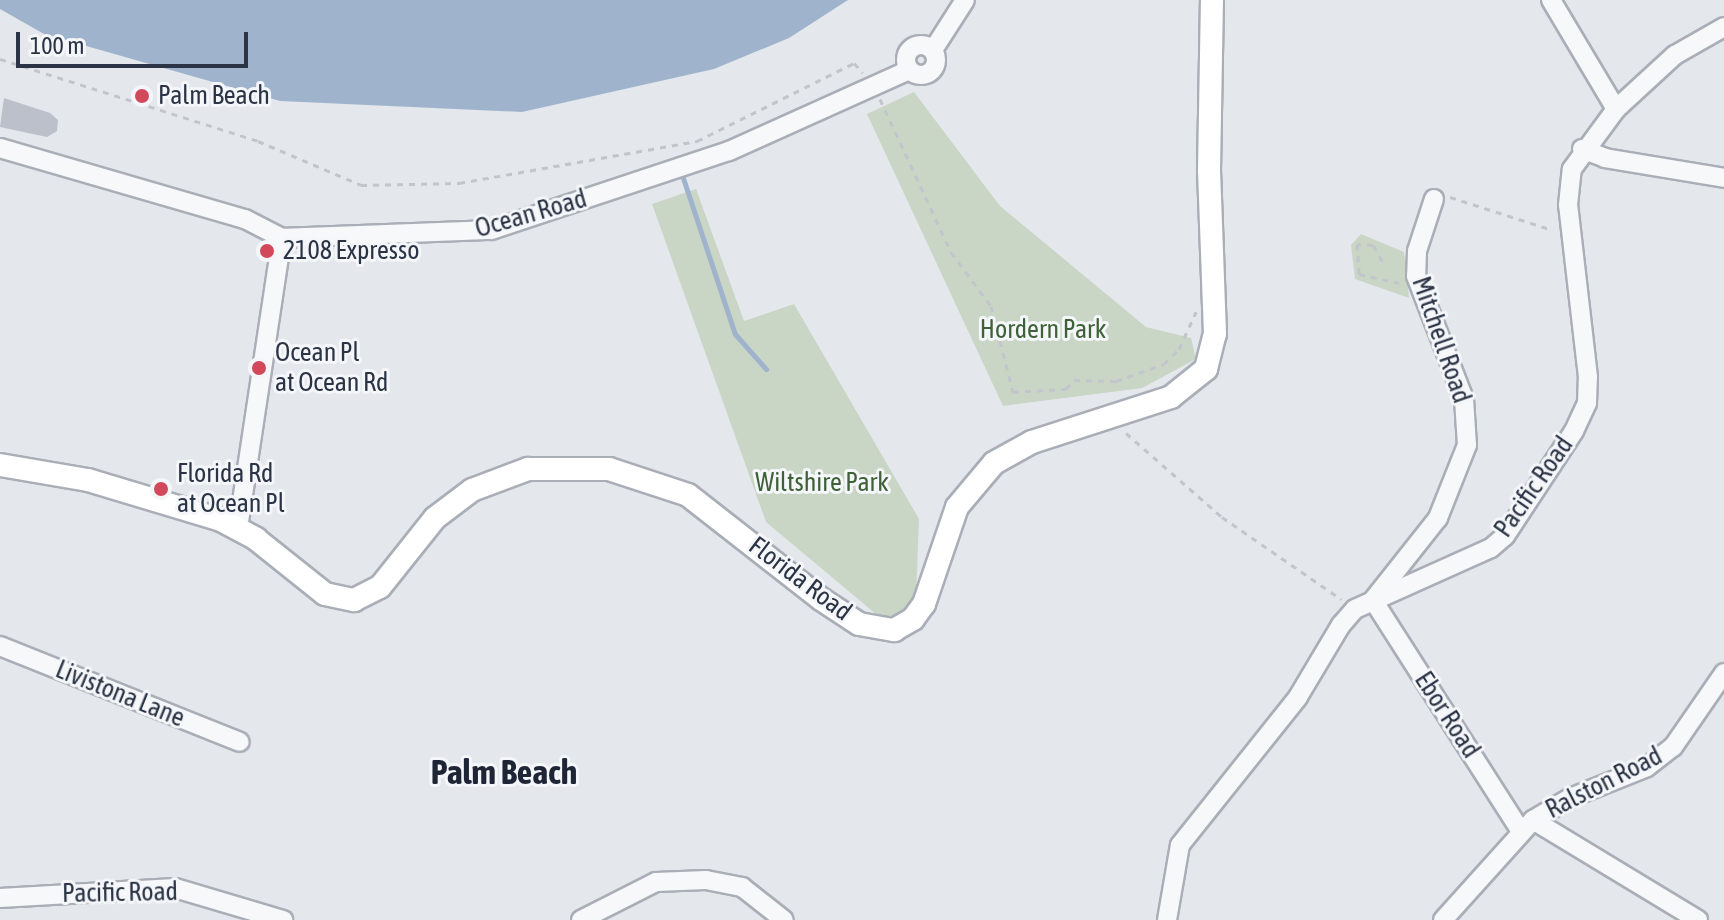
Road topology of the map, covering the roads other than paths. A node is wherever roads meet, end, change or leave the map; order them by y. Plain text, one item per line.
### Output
1 (965, 0) edge
2 (1212, 0) edge
3 (1551, 0) edge
4 (1724, 27) edge
5 (1616, 109) junction
6 (0, 148) edge
7 (1582, 149) junction
8 (1724, 178) edge
9 (1434, 199) road end
10 (282, 238) junction
11 (0, 465) edge
12 (238, 528) junction
13 (1373, 600) junction
14 (0, 646) edge
15 (1724, 673) edge
16 (240, 742) dead end
17 (1527, 826) junction
18 (0, 898) edge
19 (283, 920) edge
20 (581, 920) edge
21 (784, 920) edge
22 (1167, 920) edge
23 (1443, 920) edge
24 (1698, 920) edge

1 - 10 street, Ocean Road
2 - 12 main road, Florida Road
3 - 5 street
4 - 5 street, Pacific Road
5 - 7 street, Pacific Road
6 - 10 street, Ocean Road
7 - 8 street
7 - 13 street, Pacific Road
9 - 13 street, Mitchell Road
10 - 12 street
11 - 12 main road, Florida Road
13 - 17 street, Ebor Road
13 - 22 street, Pacific Road
14 - 16 street, Livistona Lane
15 - 17 street, Ralston Road
17 - 23 street, Ralston Road
17 - 24 street, Ebor Road
18 - 19 street, Pacific Road
20 - 21 street

